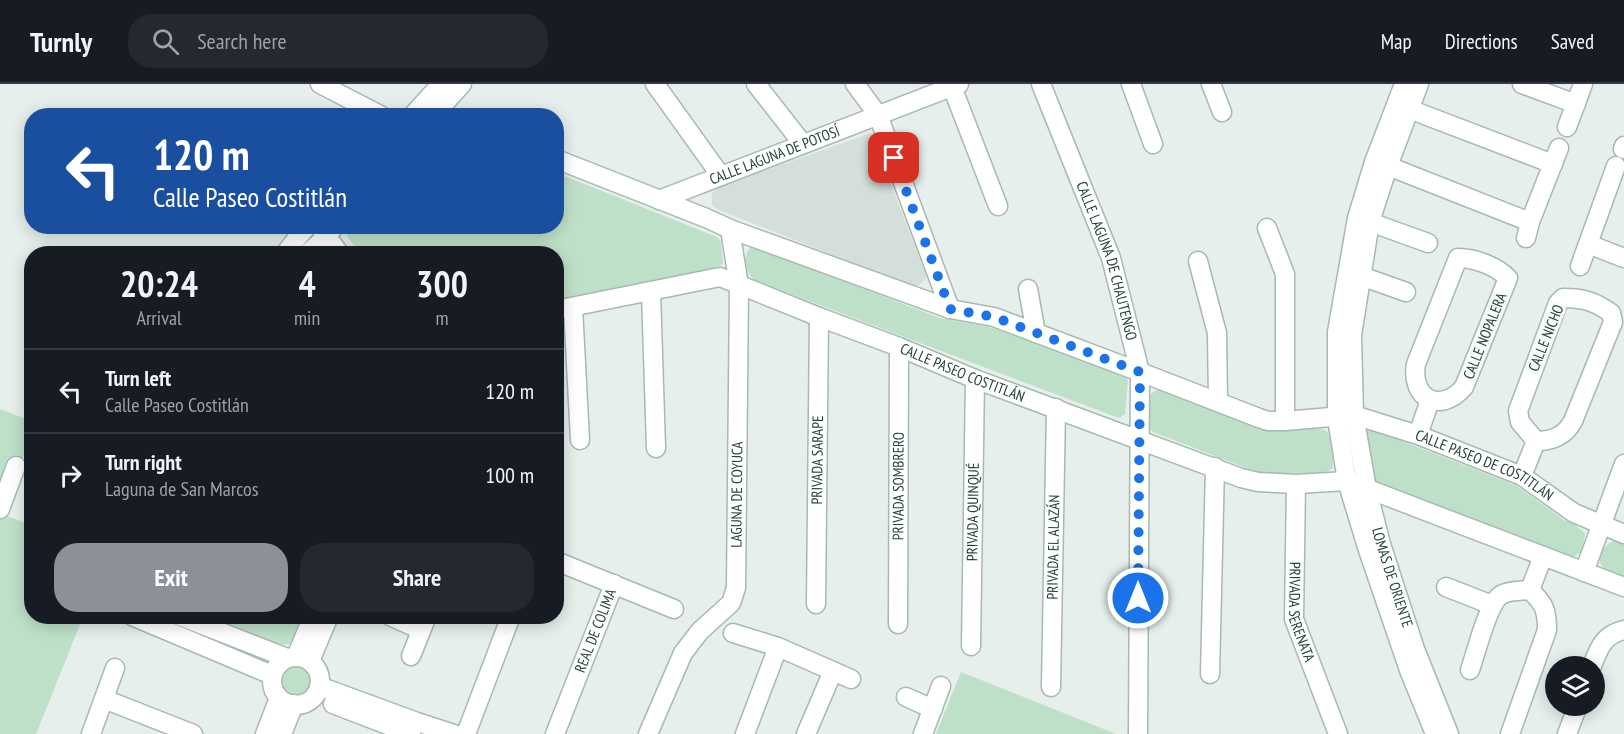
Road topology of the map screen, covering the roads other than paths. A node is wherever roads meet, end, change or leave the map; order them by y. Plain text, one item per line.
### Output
1 (320, 84) edge
2 (441, 84) edge
3 (462, 84) edge
4 (655, 84) edge
5 (756, 84) edge
6 (855, 84) edge
7 (1041, 84) edge
8 (1131, 84) edge
9 (1211, 84) edge
10 (1404, 84) edge
11 (1419, 84) edge
12 (1522, 84) edge
13 (1583, 84) edge
14 (954, 85) edge
15 (1576, 104) junction
16 (366, 108) edge
17 (432, 108) edge
18 (436, 108) edge
19 (1409, 109) junction
20 (1222, 112) dead end
21 (878, 115) junction
22 (1567, 127) dead end
23 (803, 144) junction
24 (1153, 144) dead end
25 (1621, 154) edge
26 (564, 162) edge
27 (1388, 166) junction
28 (715, 178) junction
29 (1617, 189) edge
30 (659, 200) junction
31 (998, 206) dead end
32 (706, 218) junction
33 (1370, 222) junction
34 (1267, 228) dead end
35 (730, 229) junction
36 (301, 234) edge
37 (324, 234) edge
38 (1428, 243) dead end
39 (1588, 244) junction
40 (292, 246) edge
41 (314, 246) edge
42 (1624, 258) edge
43 (1198, 261) dead end
44 (1580, 266) dead end
45 (1361, 276) junction
46 (739, 286) junction
47 (1028, 289) dead end
48 (651, 292) junction
49 (1406, 292) dead end
50 (565, 308) edge
51 (950, 309) junction
52 (819, 317) junction
53 (1036, 333) junction
54 (898, 347) junction
55 (1140, 372) junction
56 (975, 380) junction
57 (1430, 400) junction
58 (1218, 402) junction
59 (1056, 408) junction
60 (1345, 417) junction
61 (1285, 421) junction
62 (1418, 435) junction
63 (580, 440) dead end
64 (1139, 440) junction
65 (1536, 441) junction
66 (656, 448) dead end
67 (1624, 464) edge
68 (16, 466) dead end
69 (1215, 467) junction
70 (1522, 476) junction
71 (1347, 481) junction
72 (1296, 484) junction
73 (1367, 489) junction
74 (0, 509) edge
75 (1601, 525) junction
76 (1624, 534) edge
77 (1543, 556) junction
78 (564, 564) edge
79 (1584, 572) junction
80 (614, 584) junction
81 (1446, 587) dead end
82 (1624, 587) edge
83 (1530, 590) junction
84 (816, 604) dead end
85 (1492, 605) junction
86 (674, 609) dead end
87 (151, 624) edge
88 (202, 624) edge
89 (310, 624) edge
90 (323, 624) edge
91 (424, 624) edge
92 (508, 624) edge
93 (898, 624) dead end
94 (1624, 630) edge
95 (733, 633) dead end
96 (971, 646) dead end
97 (778, 647) junction
98 (411, 656) dead end
99 (1596, 656) edge
100 (298, 659) junction
101 (115, 668) dead end
102 (1470, 670) dead end
103 (832, 671) junction
104 (1210, 674) dead end
105 (272, 675) junction
106 (851, 679) dead end
107 (941, 687) dead end
108 (1051, 687) dead end
109 (317, 691) junction
110 (906, 697) dead end
111 (104, 699) junction
112 (287, 701) junction
113 (933, 709) junction
114 (1574, 716) edge
115 (91, 734) edge
116 (194, 734) edge
117 (265, 734) edge
118 (282, 734) edge
119 (411, 734) edge
120 (454, 734) edge
121 (466, 734) edge
122 (555, 734) edge
123 (648, 734) edge
124 (745, 734) edge
125 (806, 734) edge
126 (923, 734) edge
127 (1138, 734) edge
128 (1338, 734) edge
129 (1435, 734) edge
130 (1449, 734) edge
131 (1510, 734) edge
132 (1567, 734) edge

1 - 16 street
2 - 17 street
3 - 18 street
4 - 28 street
5 - 23 street
6 - 21 street
7 - 55 street, CALLE LAGUNA DE CHAUTENGO
8 - 24 street
9 - 20 street
10 - 60 street
11 - 19 street
12 - 15 street
13 - 15 street
14 - 21 street, CALLE LAGUNA DE POTOSÍ
14 - 31 street
15 - 22 street
19 - 27 street
19 - 27 street
21 - 23 street, CALLE LAGUNA DE POTOSÍ
21 - 51 street
23 - 28 street, CALLE LAGUNA DE POTOSÍ
25 - 29 street
26 - 30 street
27 - 33 street
28 - 30 street, CALLE LAGUNA DE POTOSÍ
28 - 32 street
29 - 39 street
30 - 32 street
32 - 35 street
33 - 38 street
33 - 45 street
34 - 61 street
35 - 46 street, LAGUNA DE COYUCA
35 - 51 street
36 - 40 street
37 - 41 street
39 - 42 street
39 - 44 street
43 - 58 street
45 - 49 street
45 - 60 street
46 - 48 street, CALLE PASEO COSTITLÁN
46 - 52 street, CALLE PASEO COSTITLÁN
46 - 123 street, LAGUNA DE COYUCA
47 - 53 street
48 - 50 street, CALLE PASEO COSTITLÁN
48 - 66 street
50 - 63 street
51 - 53 street
52 - 54 street, CALLE PASEO COSTITLÁN
52 - 84 street, PRIVADA SARAPE
53 - 55 street
54 - 56 street, CALLE PASEO COSTITLÁN
54 - 93 street, PRIVADA SOMBRERO
55 - 58 street
55 - 64 street, CALLE LAGUNA DE CHAUTENGO
56 - 59 street, CALLE PASEO COSTITLÁN
56 - 96 street, PRIVADA QUINQUÉ
57 - 57 street, CALLE NOPALERA
57 - 62 street
58 - 61 street
59 - 64 street, CALLE PASEO COSTITLÁN
59 - 108 street, PRIVADA EL ALAZÁN
60 - 61 street
60 - 62 street, CALLE PASEO DE COSTITLÁN
60 - 71 street, LOMAS DE ORIENTE
60 - 73 street, LOMAS DE ORIENTE
62 - 70 street, CALLE PASEO DE COSTITLÁN
64 - 69 street, CALLE PASEO COSTITLÁN
64 - 127 street, CALLE LAGUNA DE CHAUTENGO
65 - 65 street, CALLE NICHO
65 - 70 street
67 - 75 street
68 - 74 street
69 - 72 street, CALLE PASEO COSTITLÁN
69 - 104 street
70 - 75 street, CALLE PASEO DE COSTITLÁN
71 - 72 street, CALLE PASEO COSTITLÁN
71 - 73 street, CALLE PASEO COSTITLÁN
71 - 129 street, LOMAS DE ORIENTE
72 - 128 street, PRIVADA SERENATA
73 - 77 street
73 - 130 street, LOMAS DE ORIENTE
75 - 76 street, CALLE PASEO DE COSTITLÁN
75 - 79 street
77 - 79 street
77 - 83 street
78 - 80 street, REAL DE COLIMA
79 - 82 street
80 - 86 street
80 - 122 street, REAL DE COLIMA
81 - 85 street
83 - 85 street
83 - 131 street
85 - 102 street
87 - 105 street
88 - 100 street
89 - 100 street
90 - 100 street
91 - 98 street
92 - 121 street
94 - 99 street
95 - 97 street
97 - 103 street
97 - 124 street
100 - 105 street
100 - 109 street
101 - 111 street
103 - 106 street
103 - 125 street
105 - 112 street
107 - 113 street
109 - 112 street
109 - 119 street
109 - 120 street
110 - 113 street
111 - 115 street
111 - 116 street
112 - 117 street
112 - 118 street
113 - 126 street
114 - 132 street

